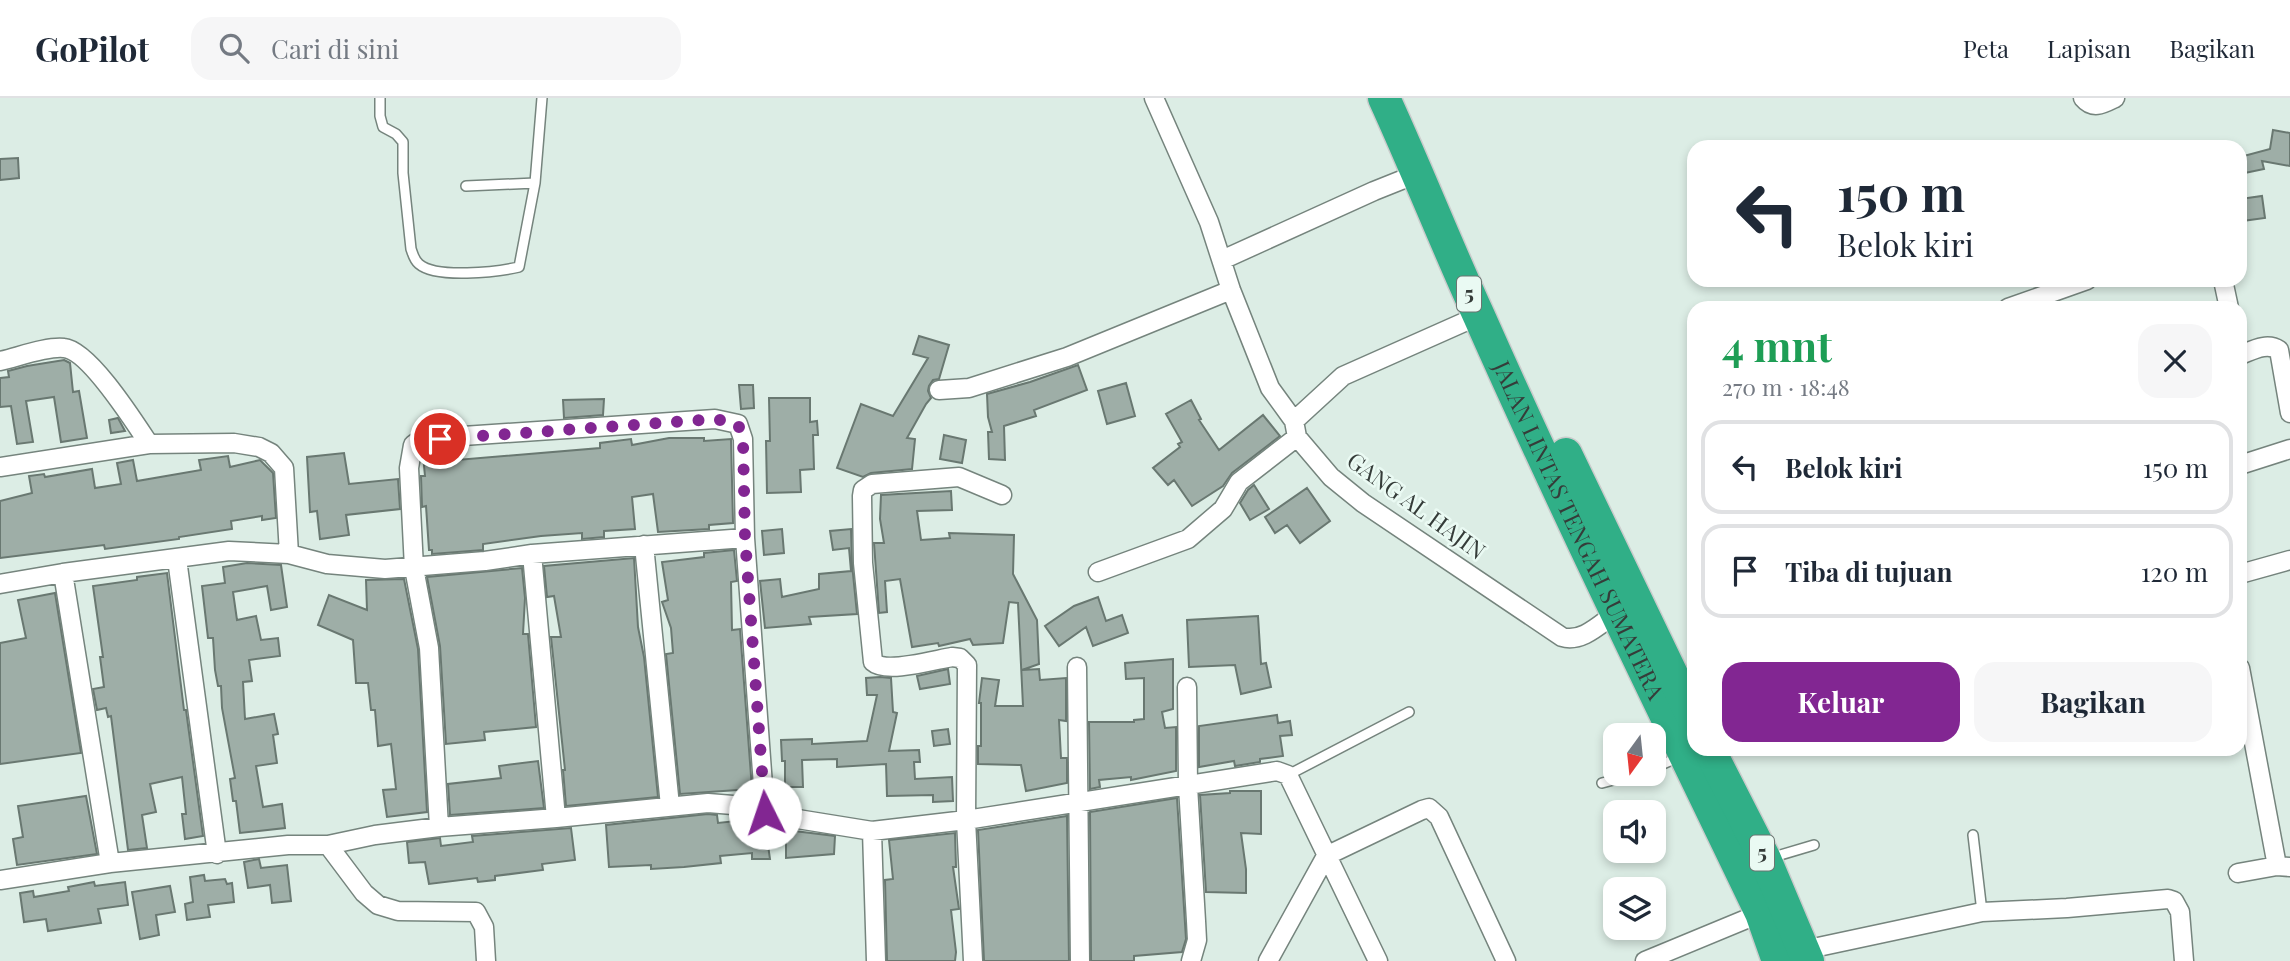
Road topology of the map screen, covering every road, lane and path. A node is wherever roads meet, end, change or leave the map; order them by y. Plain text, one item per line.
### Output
1 (380, 98) edge
2 (542, 98) edge
3 (1154, 98) edge
4 (1384, 98) edge
5 (1407, 98) edge
6 (2084, 98) edge
7 (2115, 98) edge
8 (1419, 173) junction
9 (535, 183) junction
10 (466, 186) dead end
11 (1222, 260) junction
12 (2067, 287) edge
13 (1231, 290) junction
14 (2028, 301) edge
15 (1478, 316) junction
16 (2247, 352) edge
17 (0, 361) edge
18 (939, 390) dead end
19 (2290, 413) edge
20 (1295, 429) junction
21 (149, 444) junction
22 (2290, 449) edge
23 (2247, 463) edge
24 (0, 467) edge
25 (1569, 484) junction
26 (1002, 495) dead end
27 (1595, 537) junction
28 (745, 538) junction
29 (644, 545) junction
30 (289, 554) junction
31 (531, 554) junction
32 (177, 559) junction
33 (2290, 560) edge
34 (414, 568) junction
35 (1098, 572) dead end
36 (63, 573) junction
37 (2247, 573) edge
38 (0, 584) edge
39 (1616, 613) junction
40 (1077, 667) dead end
41 (1187, 687) dead end
42 (2247, 700) edge
43 (1687, 702) edge
44 (1409, 712) dead end
45 (1687, 734) edge
46 (1687, 755) edge
47 (1699, 756) edge
48 (1700, 756) edge
49 (1666, 763) edge
50 (1288, 775) junction
51 (1188, 786) junction
52 (1078, 800) junction
53 (670, 806) junction
54 (765, 813) junction
55 (556, 818) junction
56 (965, 820) junction
57 (439, 827) junction
58 (872, 831) junction
59 (1973, 835) dead end
60 (328, 845) junction
61 (1814, 845) dead end
62 (1323, 849) junction
63 (217, 854) junction
64 (1765, 859) junction
65 (110, 863) junction
66 (2284, 866) edge
67 (2238, 873) dead end
68 (0, 880) edge
69 (1982, 912) junction
70 (1761, 913) junction
71 (1797, 957) edge
72 (486, 961) edge
73 (876, 961) edge
74 (972, 961) edge
75 (1080, 961) edge
76 (1191, 961) edge
77 (1268, 961) edge
78 (1378, 961) edge
79 (1506, 961) edge
80 (1645, 961) edge
81 (2184, 961) edge

1 - 9 lane
2 - 9 lane
3 - 11 street, GANG AL HAJIN
4 - 8 highway, JALAN LINTAS TENGAH SUMATERA / 5
5 - 25 highway, JALAN LINTAS TENGAH SUMATERA / 5
6 - 7 street
8 - 11 street
8 - 15 highway, JALAN LINTAS TENGAH SUMATERA / 5
9 - 10 lane
11 - 13 street, GANG AL HAJIN
12 - 14 street
13 - 18 street
13 - 20 street, GANG AL HAJIN
15 - 20 street
15 - 25 highway, JALAN LINTAS TENGAH SUMATERA / 5
16 - 19 street
17 - 21 street
20 - 35 street
20 - 39 street, GANG AL HAJIN
21 - 24 street
21 - 30 street
22 - 23 street
25 - 27 highway, JALAN LINTAS TENGAH SUMATERA / 5
26 - 56 street
27 - 39 highway, JALAN LINTAS TENGAH SUMATERA / 5
27 - 43 highway, JALAN LINTAS TENGAH SUMATERA / 5
28 - 29 street
28 - 34 street
28 - 54 street
29 - 31 street
29 - 53 street
30 - 32 street
30 - 34 street
31 - 34 street
31 - 55 street
32 - 36 street
32 - 63 street
33 - 37 street
34 - 57 street
36 - 38 street
36 - 65 street
39 - 45 highway, JALAN LINTAS TENGAH SUMATERA / 5
40 - 52 street
41 - 51 street
42 - 66 street
44 - 50 lane
46 - 49 lane
47 - 70 highway, JALAN LINTAS TENGAH SUMATERA / 5
48 - 64 highway, JALAN LINTAS TENGAH SUMATERA / 5
50 - 51 street
50 - 62 street
51 - 52 street
51 - 76 street
52 - 56 street
52 - 75 street
53 - 54 street
53 - 55 street
54 - 58 street
55 - 57 street
56 - 58 street
56 - 74 street
57 - 60 street
58 - 73 street
59 - 69 lane
60 - 63 street
60 - 72 street
61 - 64 lane
62 - 77 street
62 - 78 street
62 - 79 street
63 - 65 street
64 - 71 highway, JALAN LINTAS TENGAH SUMATERA / 5
65 - 68 street
66 - 67 street
69 - 71 street
69 - 81 street
70 - 71 highway, JALAN LINTAS TENGAH SUMATERA / 5
70 - 80 street

